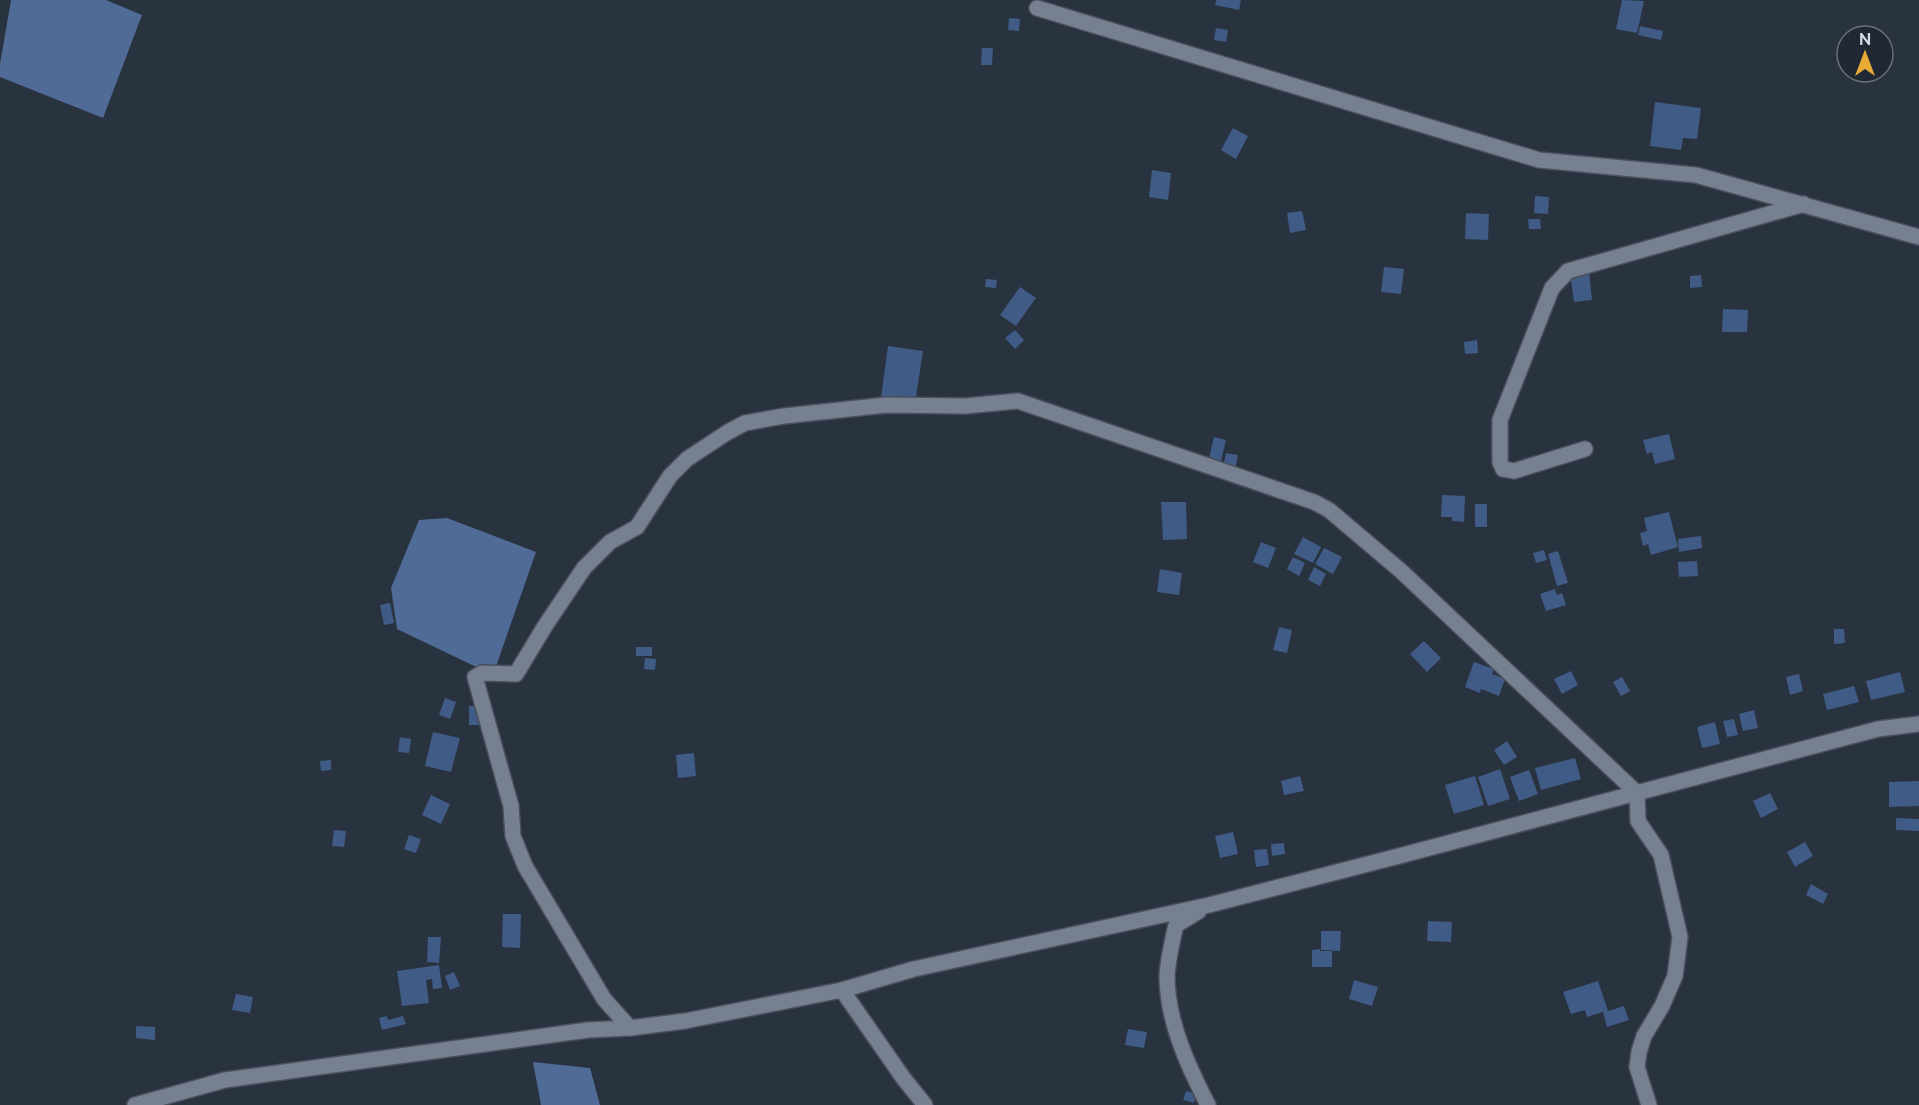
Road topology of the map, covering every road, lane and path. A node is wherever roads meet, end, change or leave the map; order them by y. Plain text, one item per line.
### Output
1 (1037, 8) dead end
2 (1804, 204) junction
3 (1919, 237) edge
4 (1585, 450) dead end
5 (1919, 724) edge
6 (1637, 793) junction
7 (1209, 904) junction
8 (842, 990) junction
9 (630, 1028) junction
10 (135, 1105) edge
11 (925, 1105) edge
12 (1208, 1105) edge
13 (1649, 1105) edge

1 - 2 street
2 - 3 street
2 - 4 street
5 - 6 street
6 - 7 street
6 - 9 street
6 - 13 street
7 - 8 street
7 - 12 street
8 - 9 street
8 - 11 street
9 - 10 street

